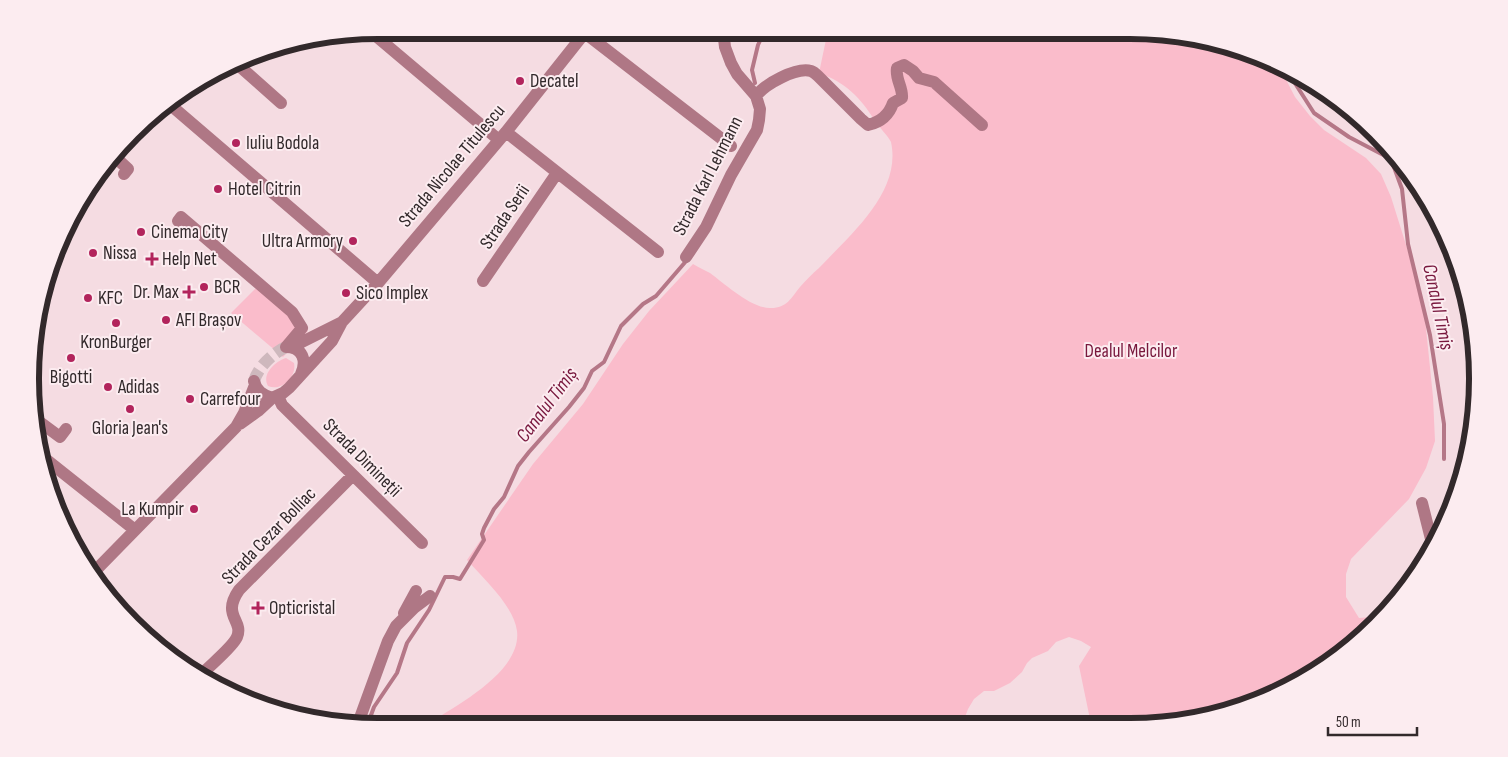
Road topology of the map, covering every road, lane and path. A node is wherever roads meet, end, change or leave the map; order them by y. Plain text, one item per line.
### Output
1 (380, 39) edge
2 (578, 39) edge
3 (594, 39) edge
4 (724, 39) edge
5 (241, 68) edge
6 (756, 96) junction
7 (281, 103) dead end
8 (174, 108) edge
9 (982, 125) dead end
10 (502, 136) junction
11 (731, 146) dead end
12 (118, 160) edge
13 (557, 173) junction
14 (124, 174) dead end
15 (178, 220) dead end
16 (658, 252) dead end
17 (686, 257) dead end
18 (483, 281) dead end
19 (378, 283) junction
20 (342, 322) junction
21 (289, 347) junction
22 (301, 374) junction
23 (275, 397) junction
24 (42, 424) edge
25 (236, 427) junction
26 (66, 429) dead end
27 (49, 462) edge
28 (353, 476) junction
29 (1422, 503) dead end
30 (135, 530) junction
31 (1430, 536) edge
32 (422, 543) dead end
33 (97, 569) edge
34 (416, 591) dead end
35 (430, 596) dead end
36 (396, 626) junction
37 (205, 670) edge
38 (360, 718) edge

1 - 10 street
2 - 10 street, Strada Nicolae Titulescu
3 - 11 street
4 - 6 street, Strada Karl Lehmann
5 - 7 street
6 - 9 street
6 - 17 street, Strada Karl Lehmann
8 - 19 street
10 - 13 street
10 - 19 street, Strada Nicolae Titulescu
12 - 14 street
13 - 16 street
13 - 18 street, Strada Serii
15 - 21 street
19 - 20 street, Strada Nicolae Titulescu
20 - 21 street, Strada Nicolae Titulescu
20 - 22 street, Strada Nicolae Titulescu
21 - 22 street
22 - 23 street, Strada Nicolae Titulescu
23 - 25 street, Strada Nicolae Titulescu
23 - 25 street, Strada Nicolae Titulescu
23 - 28 street, Strada Dimineții
24 - 26 street
25 - 30 street, Strada Nicolae Titulescu
27 - 30 street
28 - 32 street, Strada Dimineții
28 - 37 street, Strada Cezar Bolliac
29 - 31 street
30 - 33 street, Strada Nicolae Titulescu
34 - 36 street
35 - 36 street
36 - 38 street

